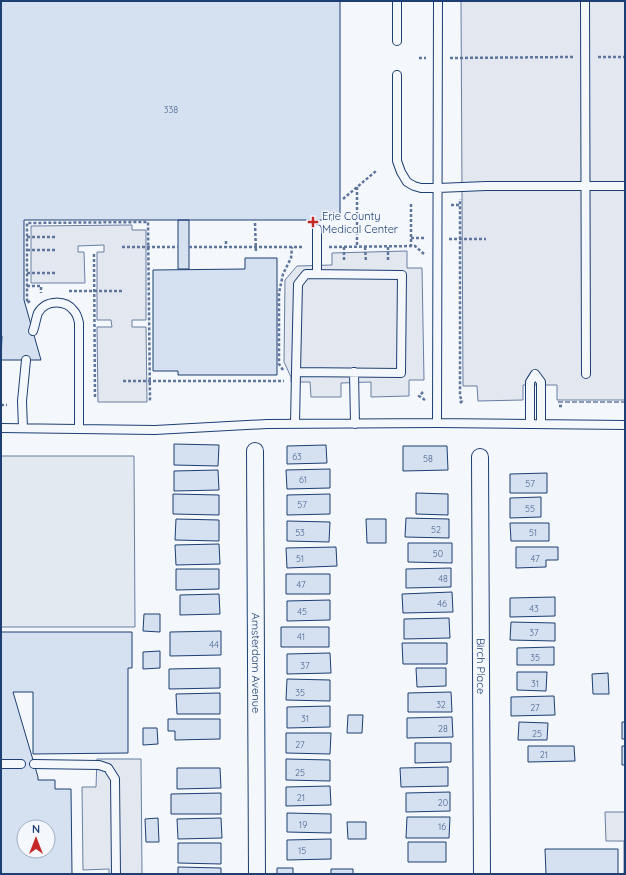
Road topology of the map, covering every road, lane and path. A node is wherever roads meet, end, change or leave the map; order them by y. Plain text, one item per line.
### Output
1 (397, 1) edge
2 (438, 1) edge
3 (585, 1) edge
4 (397, 41) dead end
5 (585, 57) junction
6 (625, 57) edge
7 (444, 58) dead end
8 (397, 75) dead end
9 (376, 171) dead end
10 (586, 186) junction
11 (625, 186) edge
12 (357, 187) junction
13 (438, 188) junction
14 (343, 199) dead end
15 (460, 199) dead end
16 (411, 204) dead end
17 (255, 223) dead end
18 (317, 229) dead end
19 (27, 236) junction
20 (57, 236) dead end
21 (411, 238) junction
22 (431, 238) dead end
23 (444, 239) dead end
24 (460, 239) junction
25 (486, 239) dead end
26 (226, 241) dead end
27 (411, 246) junction
28 (415, 246) dead end
29 (122, 247) dead end
30 (149, 247) junction
31 (178, 247) dead end
32 (189, 247) dead end
33 (226, 247) junction
34 (256, 247) junction
35 (301, 247) dead end
36 (335, 247) dead end
37 (344, 247) junction
38 (357, 247) junction
39 (365, 247) junction
40 (388, 247) junction
41 (27, 250) junction
42 (57, 250) dead end
43 (256, 253) dead end
44 (94, 254) dead end
45 (344, 266) dead end
46 (388, 266) dead end
47 (366, 267) dead end
48 (27, 273) junction
49 (57, 273) dead end
50 (317, 274) junction
51 (27, 286) junction
52 (42, 291) dead end
53 (69, 291) dead end
54 (94, 291) junction
55 (122, 291) dead end
56 (27, 303) dead end
57 (33, 331) dead end
58 (26, 360) dead end
59 (296, 372) junction
60 (354, 372) junction
61 (586, 374) dead end
62 (183, 376) dead end
63 (123, 381) dead end
64 (150, 381) junction
65 (183, 381) junction
66 (286, 381) dead end
67 (95, 399) dead end
68 (150, 401) dead end
69 (460, 403) dead end
70 (1, 405) edge
71 (7, 405) dead end
72 (559, 406) dead end
73 (563, 406) dead end
74 (296, 424) junction
75 (355, 424) junction
76 (437, 424) junction
77 (530, 424) junction
78 (541, 424) junction
79 (625, 425) edge
80 (1, 428) edge
81 (23, 428) junction
82 (79, 429) junction
83 (256, 451) dead end
84 (480, 457) dead end
85 (1, 764) edge
86 (21, 764) dead end
87 (34, 764) dead end
88 (116, 874) edge
89 (257, 874) edge
90 (482, 874) edge

1 - 4 lane
2 - 13 lane
3 - 5 lane
5 - 6 path
5 - 7 path
5 - 10 lane
8 - 13 lane
9 - 12 path
10 - 11 lane
10 - 13 lane
10 - 61 lane
12 - 14 path
12 - 38 path
13 - 76 lane
15 - 24 path
16 - 21 path
17 - 34 path
18 - 50 lane
19 - 20 path
19 - 30 path
19 - 41 path
21 - 22 path
21 - 27 path
23 - 24 path
24 - 25 path
24 - 69 path
26 - 33 path
27 - 28 path
27 - 40 path
29 - 30 path
30 - 31 path
30 - 64 path
32 - 33 path
33 - 34 path
34 - 35 path
34 - 43 path
36 - 37 path
37 - 38 path
37 - 45 path
38 - 39 path
39 - 40 path
39 - 47 path
40 - 46 path
41 - 42 path
41 - 48 path
44 - 54 path
48 - 49 path
48 - 51 path
50 - 59 lane
50 - 60 lane
51 - 52 path
51 - 56 path
53 - 54 path
54 - 55 path
54 - 67 path
57 - 82 lane
58 - 81 lane
59 - 60 lane
59 - 74 lane
60 - 75 lane
62 - 65 path
63 - 64 path
64 - 65 path
64 - 68 path
65 - 66 path
70 - 71 path
72 - 73 path
74 - 75 lane
74 - 82 lane
75 - 76 lane
76 - 77 lane
77 - 78 lane
77 - 78 lane
78 - 79 lane
80 - 81 lane
81 - 82 lane
83 - 89 street, Amsterdam Avenue
84 - 90 street, Birch Place
85 - 86 lane
87 - 88 lane

